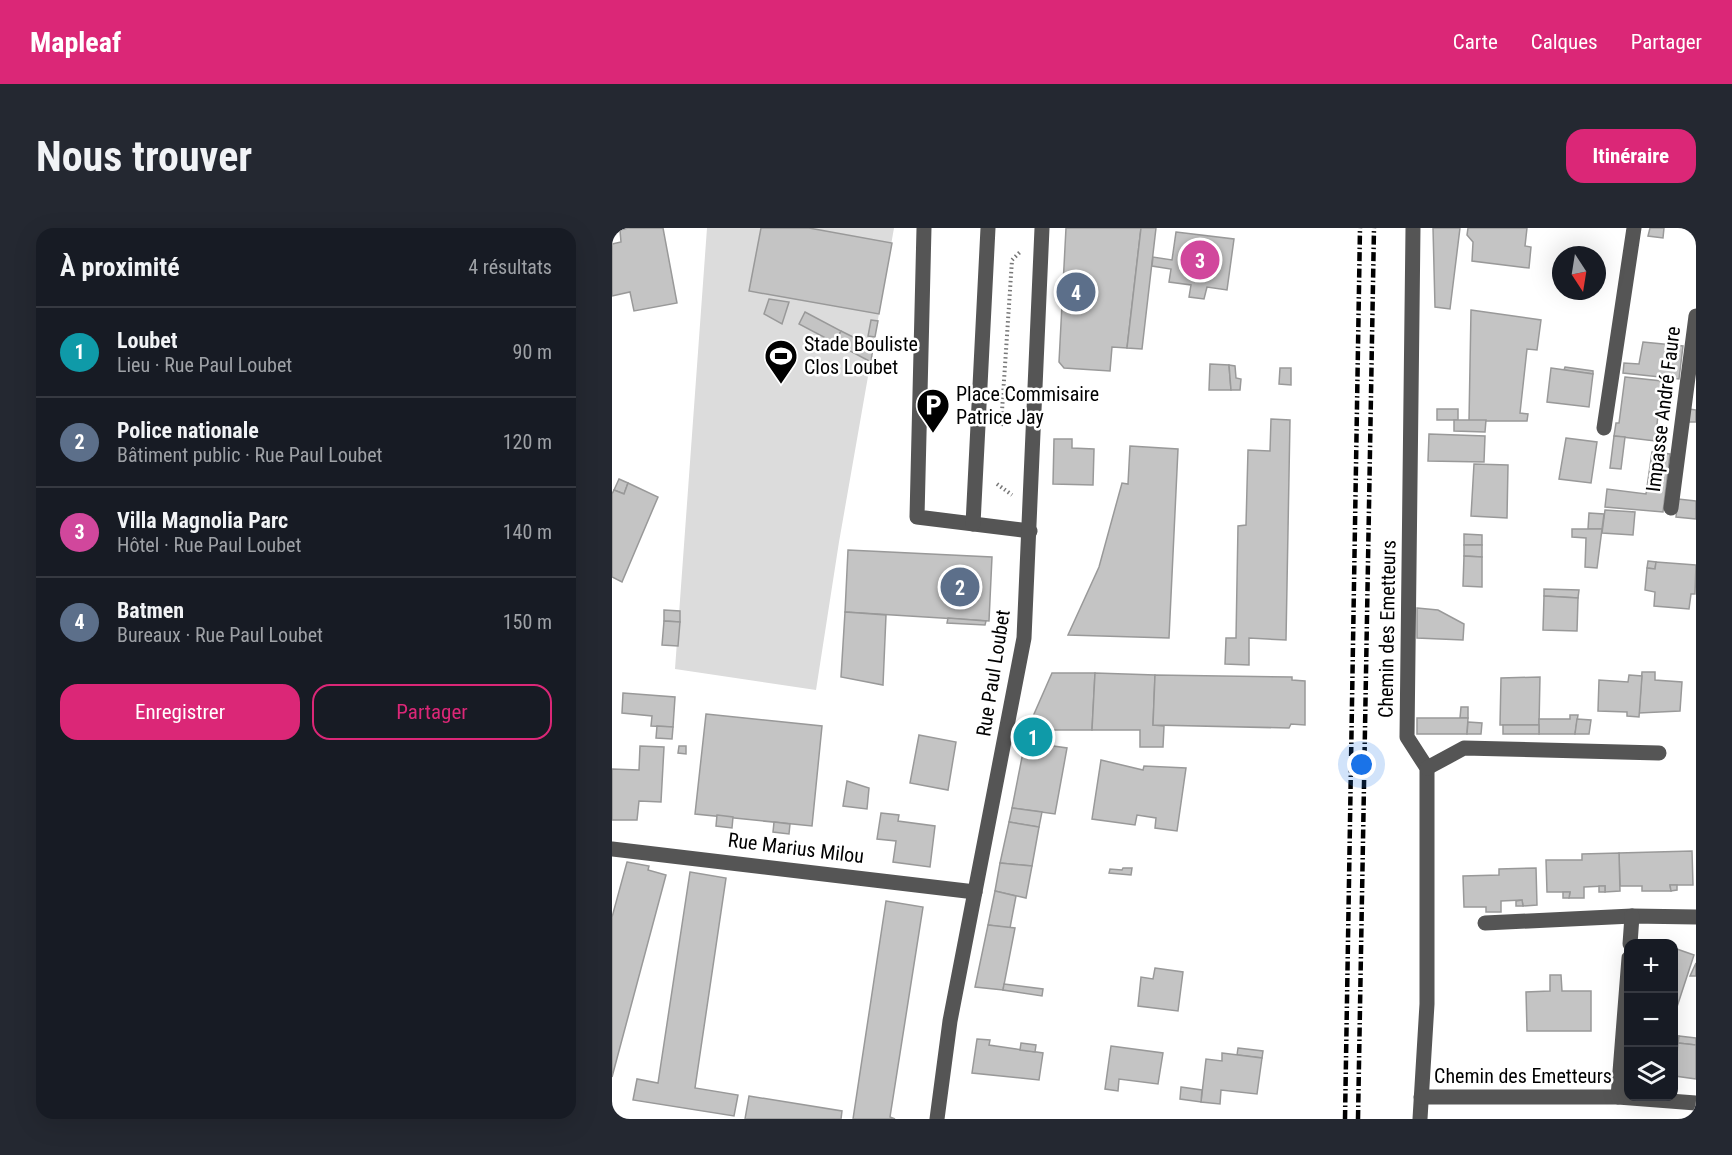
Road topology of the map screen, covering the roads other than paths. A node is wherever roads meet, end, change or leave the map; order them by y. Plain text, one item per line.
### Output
1 (924, 228) edge
2 (988, 228) edge
3 (1042, 228) edge
4 (1413, 228) edge
5 (1634, 228) edge
6 (1696, 316) edge
7 (1604, 428) dead end
8 (1671, 508) dead end
9 (973, 524) junction
10 (1030, 531) junction
11 (1659, 753) dead end
12 (1427, 768) junction
13 (612, 849) edge
14 (975, 892) junction
15 (1632, 915) junction
16 (1696, 917) edge
17 (1485, 923) dead end
18 (1630, 939) edge
19 (1626, 993) edge
20 (1618, 1096) junction
21 (1421, 1097) junction
22 (1696, 1103) edge
23 (937, 1119) edge
24 (1420, 1119) edge

1 - 9 street
2 - 9 street
3 - 10 street, Rue Paul Loubet
4 - 12 street, Chemin des Emetteurs
5 - 7 street
6 - 8 street, Impasse André Faure
9 - 10 street
10 - 14 street, Rue Paul Loubet
11 - 12 street
12 - 21 street, Chemin des Emetteurs
13 - 14 street, Rue Marius Milou
14 - 23 street, Rue Paul Loubet
15 - 16 street
15 - 17 street
15 - 18 street
19 - 20 street
20 - 21 street, Chemin des Emetteurs
20 - 22 street, Chemin des Emetteurs
21 - 24 street, Chemin des Emetteurs

